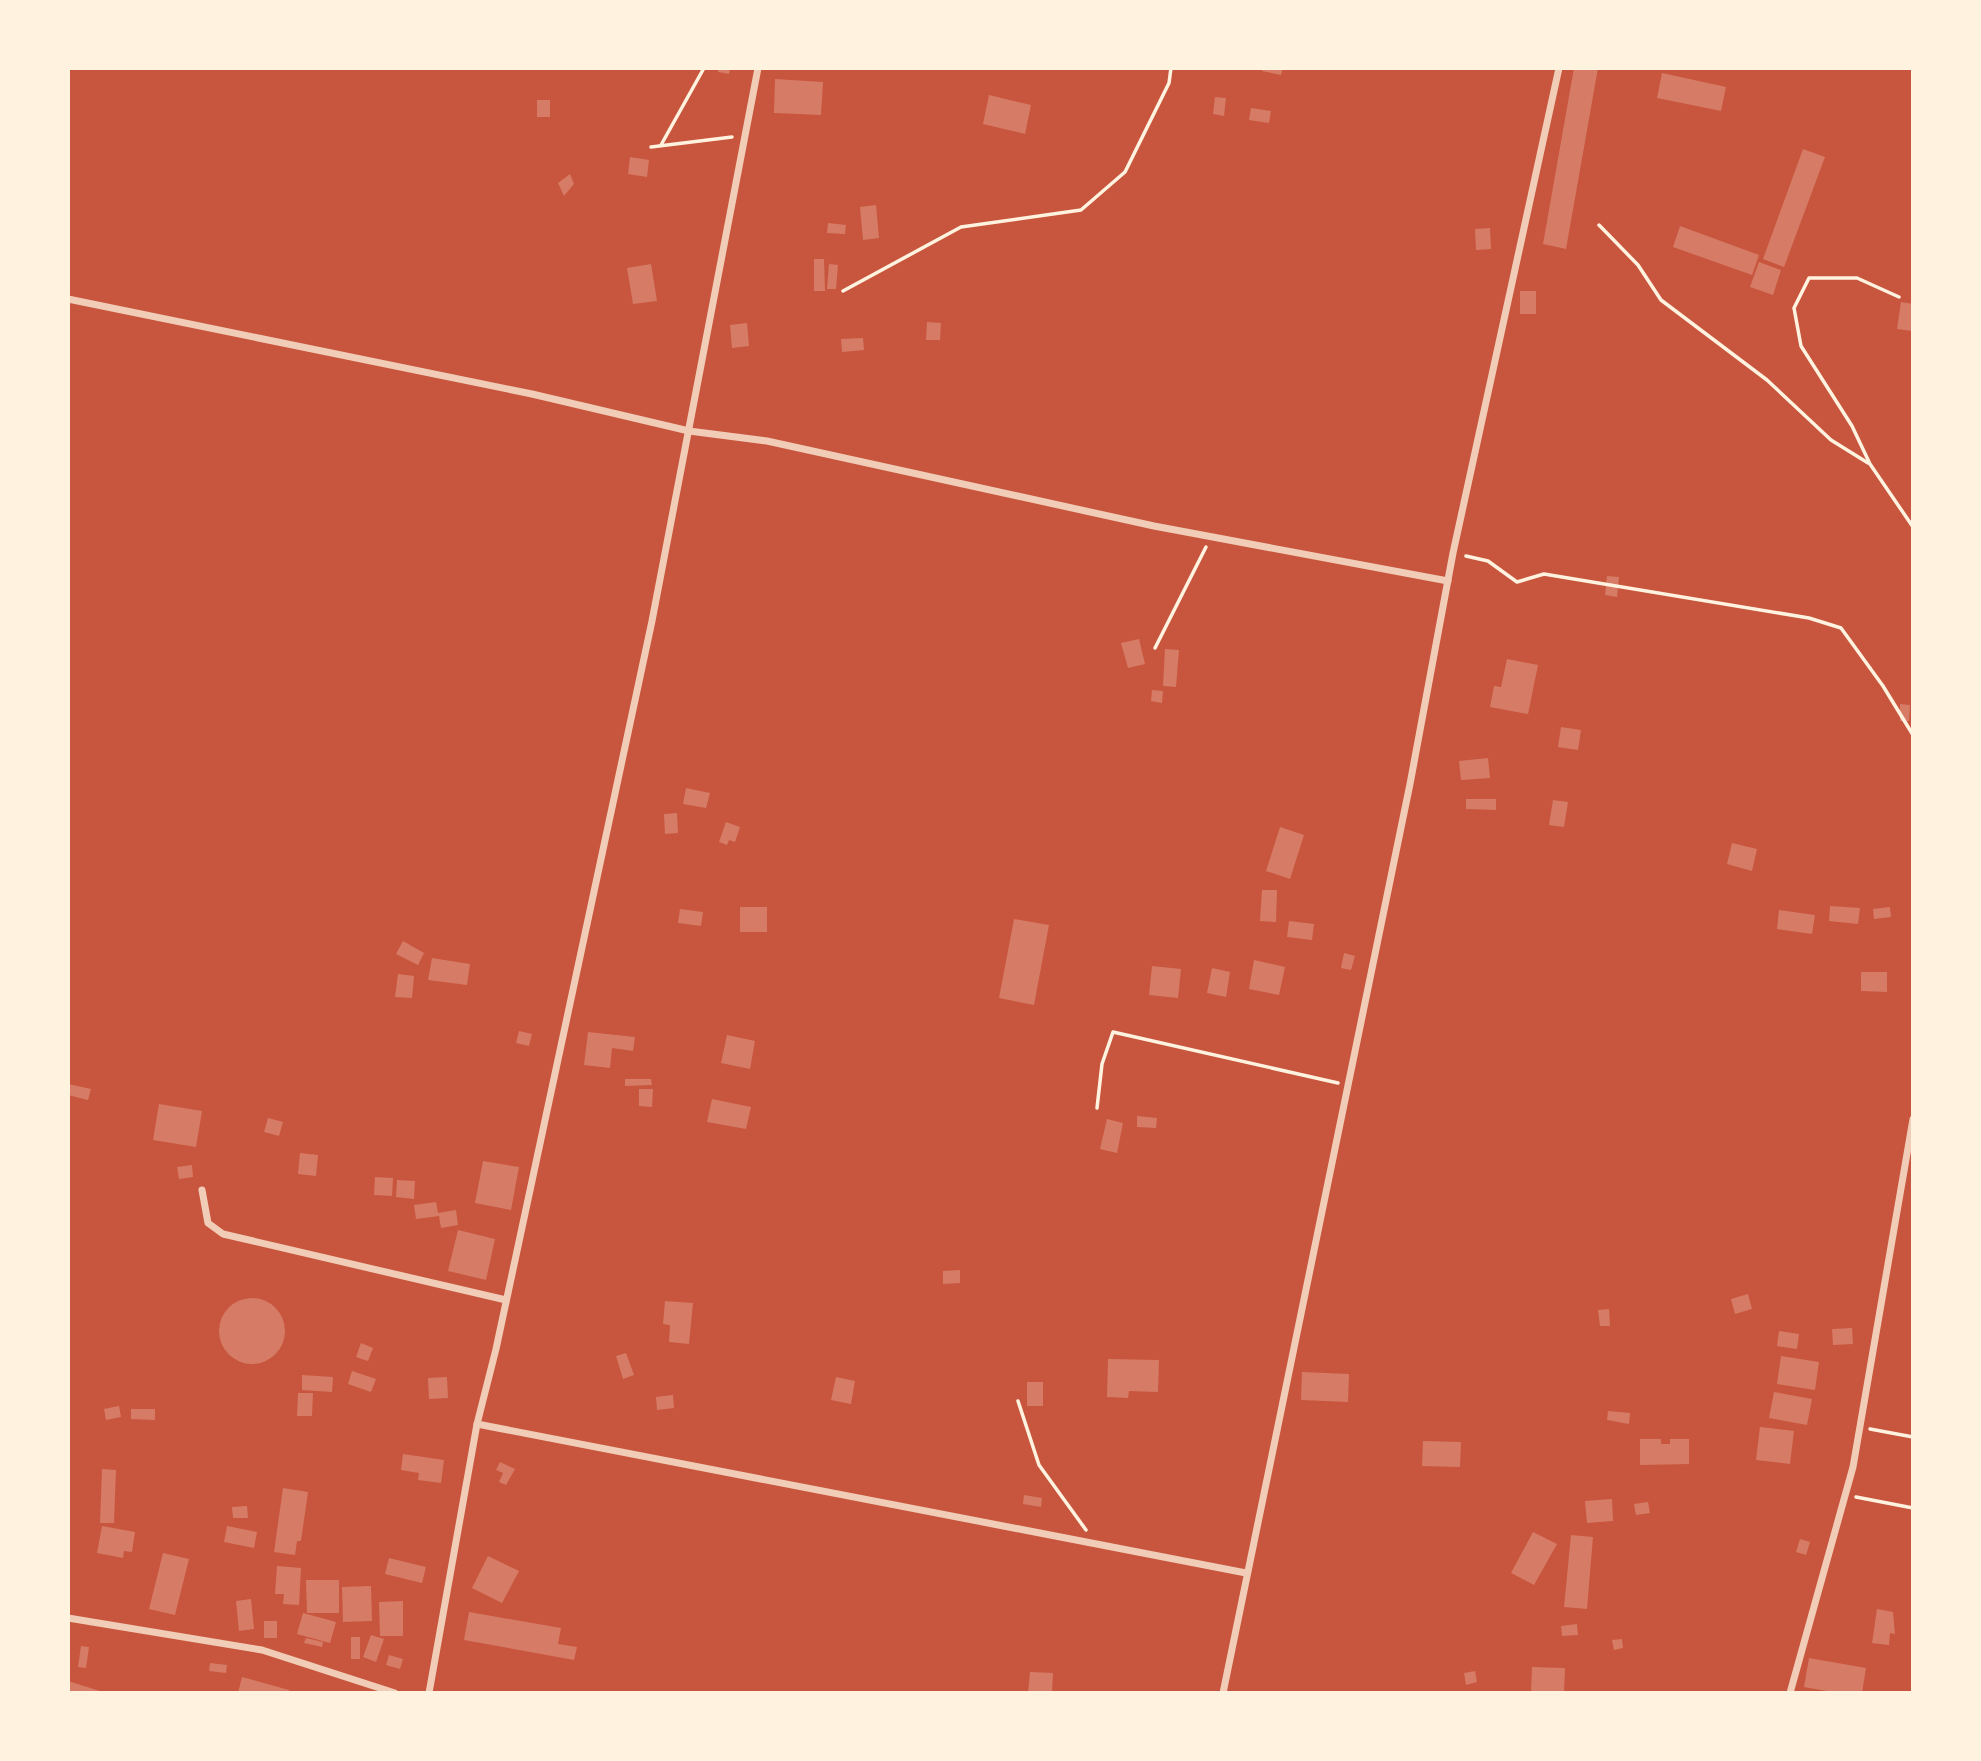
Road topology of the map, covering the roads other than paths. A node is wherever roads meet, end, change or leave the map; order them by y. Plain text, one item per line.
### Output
1 (758, 68) edge
2 (1559, 68) edge
3 (68, 299) edge
4 (689, 431) junction
5 (1448, 581) junction
6 (1913, 1119) edge
7 (202, 1189) dead end
8 (506, 1300) junction
9 (477, 1424) junction
10 (1246, 1573) junction
11 (68, 1618) edge
12 (395, 1693) edge
13 (429, 1693) edge
14 (1223, 1693) edge
15 (1790, 1693) edge

1 - 4 street
2 - 5 street
3 - 4 street
4 - 5 street
4 - 8 street
5 - 10 street
6 - 15 street
7 - 8 street
8 - 9 street
9 - 10 street
9 - 13 street
10 - 14 street
11 - 12 street

